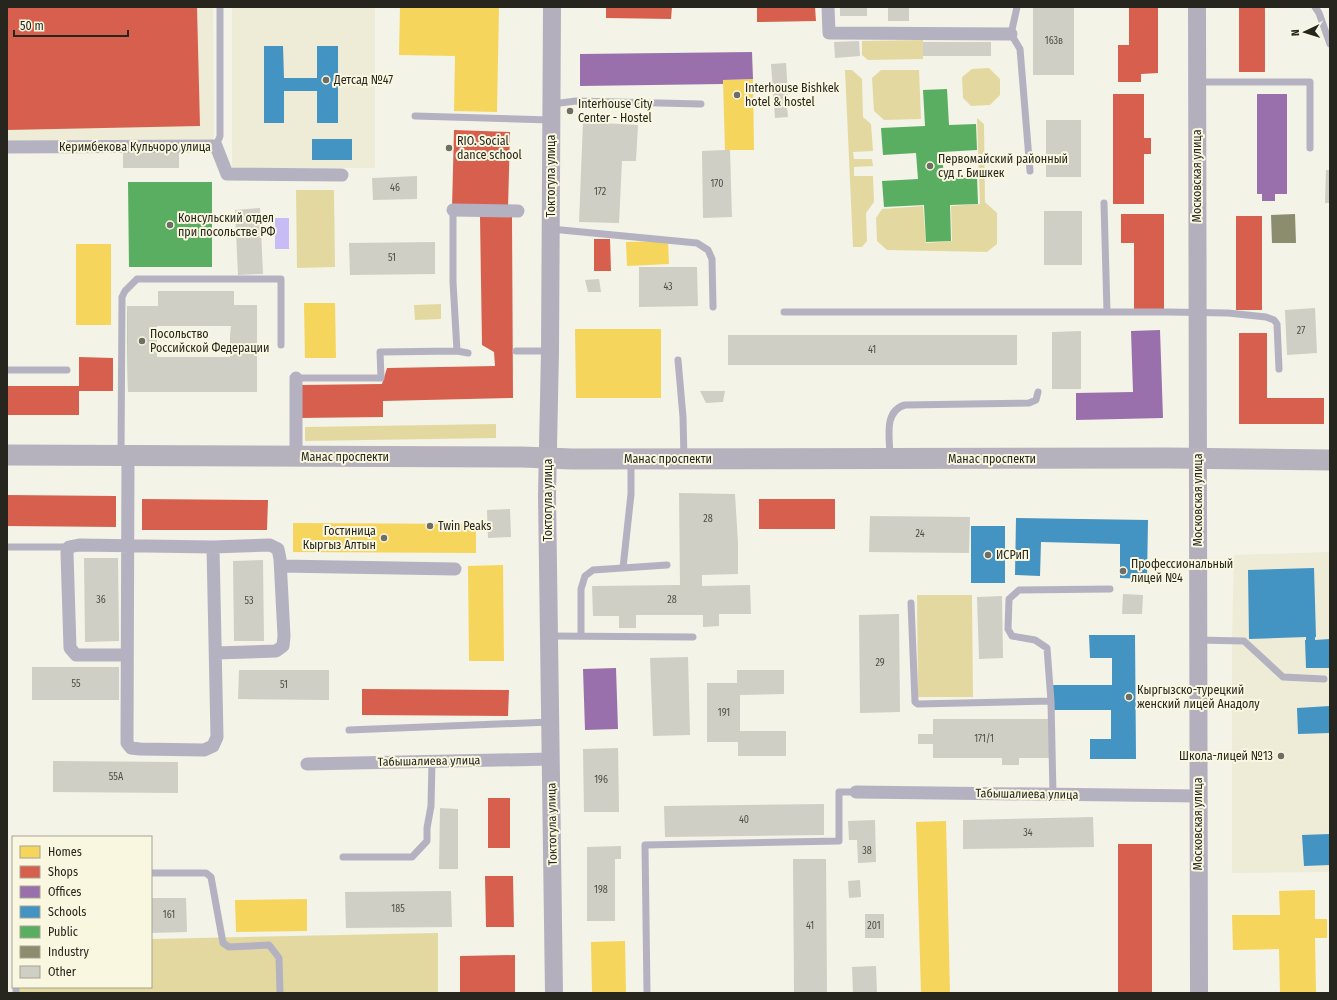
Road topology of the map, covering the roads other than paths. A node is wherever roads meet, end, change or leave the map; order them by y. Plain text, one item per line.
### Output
1 (220, 7) edge
2 (552, 7) edge
3 (828, 7) edge
4 (1017, 7) edge
5 (1197, 7) edge
6 (1315, 7) edge
7 (1011, 34) junction
8 (1330, 44) edge
9 (1197, 82) junction
10 (702, 104) dead end
11 (551, 112) junction
12 (415, 116) dead end
13 (216, 146) junction
14 (7, 147) edge
15 (1310, 148) dead end
16 (1030, 171) dead end
17 (342, 175) dead end
18 (1104, 203) dead end
19 (453, 210) joint
20 (518, 211) dead end
21 (551, 229) junction
22 (713, 307) dead end
23 (784, 312) dead end
24 (1107, 312) junction
25 (1197, 313) junction
26 (281, 345) dead end
27 (457, 351) junction
28 (516, 351) dead end
29 (550, 351) junction
30 (468, 353) dead end
31 (678, 360) dead end
32 (1279, 369) dead end
33 (7, 370) edge
34 (67, 370) dead end
35 (296, 378) joint
36 (1038, 392) dead end
37 (7, 455) edge
38 (124, 455) junction
39 (296, 456) junction
40 (548, 458) junction
41 (1197, 458) junction
42 (631, 459) junction
43 (684, 459) junction
44 (890, 459) junction
45 (1330, 460) edge
46 (127, 546) junction
47 (7, 547) edge
48 (69, 547) junction
49 (213, 547) junction
50 (667, 564) dead end
51 (281, 566) junction
52 (455, 568) dead end
53 (623, 568) junction
54 (1110, 589) dead end
55 (911, 603) dead end
56 (549, 636) junction
57 (581, 636) junction
58 (693, 637) dead end
59 (1198, 640) junction
60 (216, 653) junction
61 (127, 655) junction
62 (1324, 679) dead end
63 (1051, 701) junction
64 (550, 722) junction
65 (349, 730) dead end
66 (551, 759) junction
67 (432, 761) junction
68 (307, 764) dead end
69 (856, 792) joint
70 (1053, 795) junction
71 (1198, 796) junction
72 (343, 857) dead end
73 (152, 873) edge
74 (280, 993) edge
75 (554, 993) edge
76 (647, 993) edge
77 (1198, 993) edge

1 - 13 lane
2 - 11 main road, Токтогула улица
3 - 7 street
4 - 7 lane
5 - 9 main road, Московская улица
6 - 8 lane
7 - 16 lane
9 - 15 lane
9 - 25 main road, Московская улица
10 - 11 lane
11 - 12 lane
11 - 21 main road, Токтогула улица
13 - 14 street, Керимбекова Кульчоро улица
13 - 17 street, Керимбекова Кульчоро улица
18 - 24 lane
19 - 20 street
19 - 27 lane
21 - 22 lane
21 - 29 main road, Токтогула улица
23 - 24 lane
24 - 25 lane
25 - 32 lane
25 - 41 main road, Московская улица
26 - 38 lane
27 - 30 lane
27 - 35 lane
28 - 29 lane
29 - 40 main road, Токтогула улица
31 - 43 lane
33 - 34 lane
35 - 39 street
36 - 44 lane
37 - 38 main road, Манас проспекти
38 - 39 main road, Манас проспекти
38 - 46 street
39 - 40 main road, Манас проспекти
40 - 42 main road, Манас проспекти
40 - 56 main road, Токтогула улица
41 - 44 main road, Манас проспекти
41 - 45 main road, Манас проспекти
41 - 59 main road, Московская улица
42 - 43 main road, Манас проспекти
42 - 53 lane
43 - 44 main road, Манас проспекти
46 - 48 street
46 - 49 street
46 - 61 street
47 - 48 lane
48 - 61 street
49 - 51 street
49 - 60 street
50 - 53 lane
51 - 52 street
51 - 60 street
53 - 57 lane
54 - 63 lane
55 - 63 lane
56 - 57 lane
56 - 64 main road, Токтогула улица
57 - 58 lane
59 - 62 lane
59 - 71 main road, Московская улица
60 - 61 street
63 - 70 lane
64 - 65 lane
64 - 66 main road, Токтогула улица
66 - 67 street, Табышалиева улица
66 - 75 main road, Токтогула улица
67 - 68 street, Табышалиева улица
67 - 72 lane
69 - 70 street, Табышалиева улица
69 - 76 lane
70 - 71 street, Табышалиева улица
71 - 77 main road, Московская улица
73 - 74 lane

